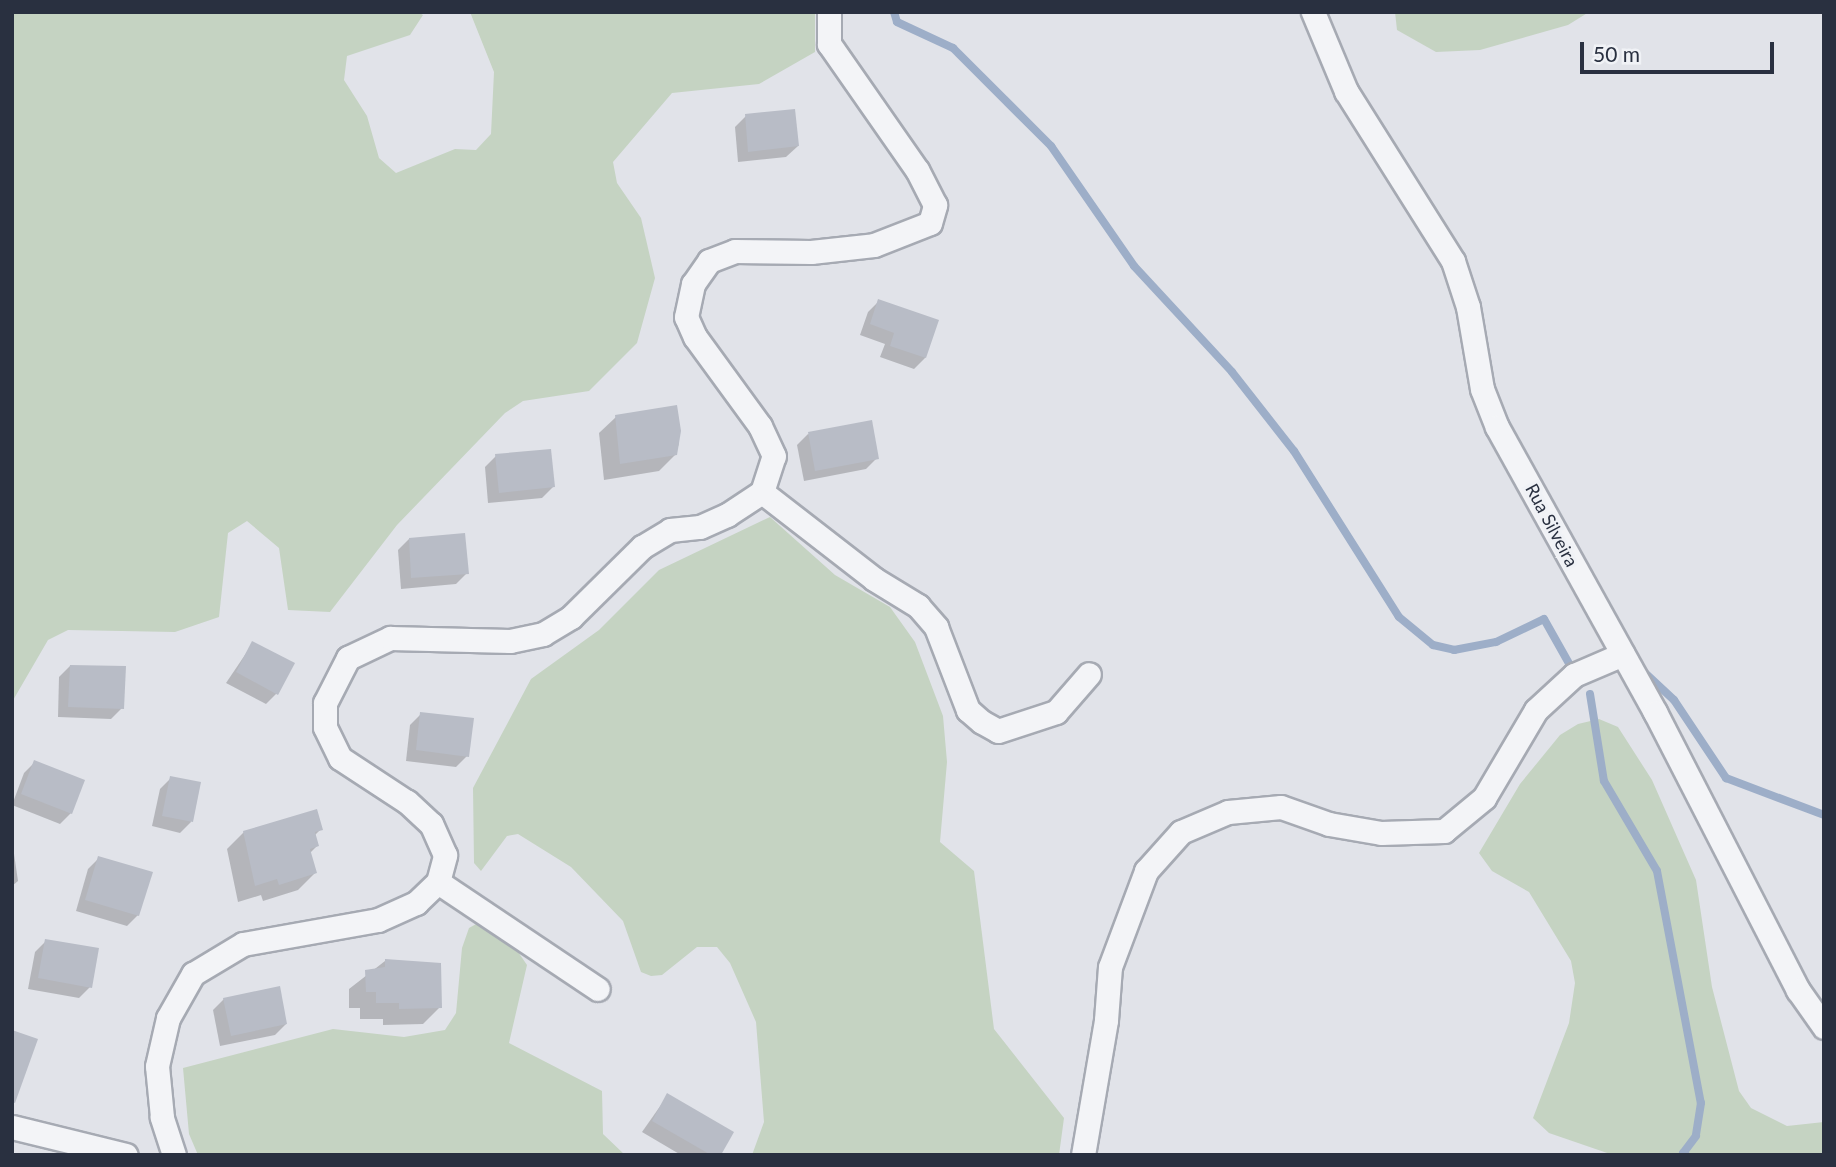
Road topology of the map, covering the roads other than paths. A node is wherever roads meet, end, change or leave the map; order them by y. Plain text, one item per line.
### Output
1 (829, 12) edge
2 (1314, 12) edge
3 (762, 492) junction
4 (1623, 654) junction
5 (1089, 674) dead end
6 (438, 882) junction
7 (598, 989) dead end
8 (1824, 1027) edge
9 (12, 1127) edge
10 (126, 1155) edge
11 (174, 1155) edge
12 (1083, 1155) edge

1 - 3 street
2 - 4 street, Rua Silveira
3 - 5 street
3 - 6 street
4 - 8 street, Rua Silveira
4 - 12 street
6 - 7 street
6 - 11 street
9 - 10 street

